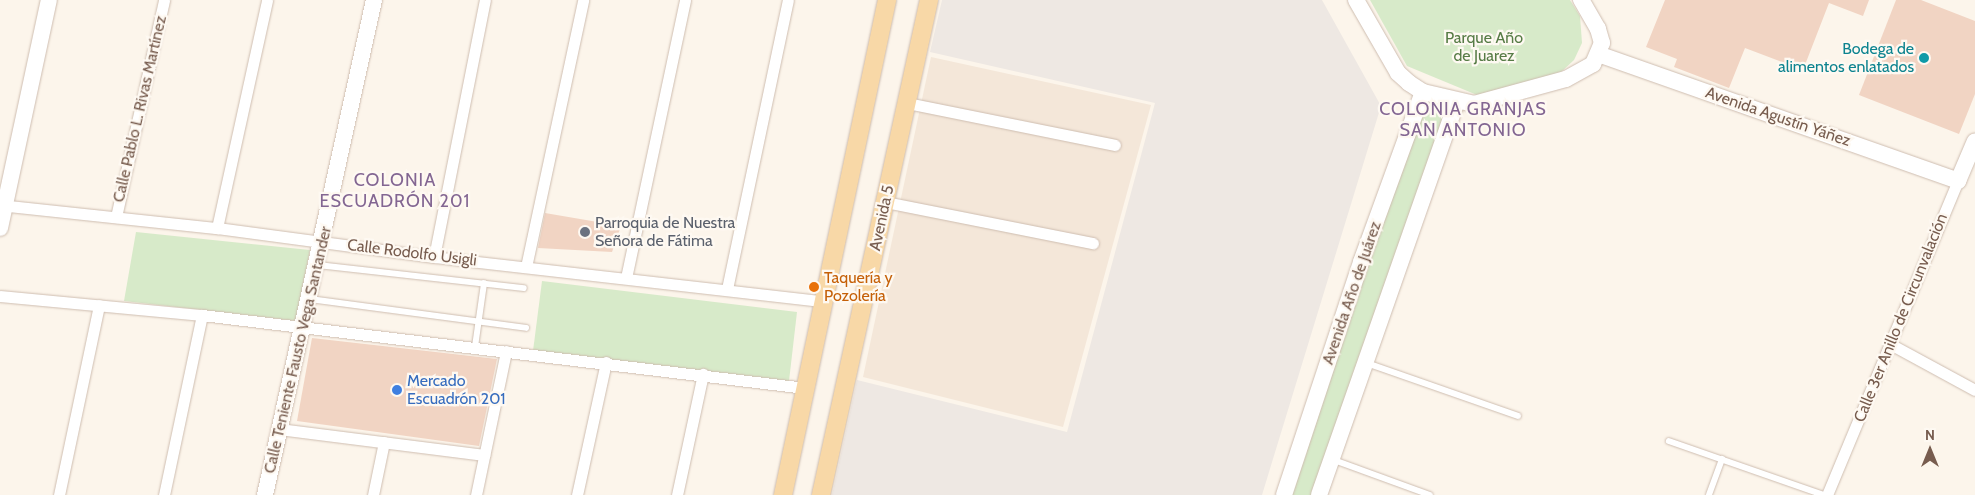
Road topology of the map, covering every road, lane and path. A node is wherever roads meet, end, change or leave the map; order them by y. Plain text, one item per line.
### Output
1 (49, 0) edge
2 (164, 0) edge
3 (266, 0) edge
4 (374, 0) edge
5 (485, 0) edge
6 (583, 0) edge
7 (685, 0) edge
8 (788, 0) edge
9 (887, 0) edge
10 (929, 0) edge
11 (1356, 0) edge
12 (1580, 0) edge
13 (1598, 54) junction
14 (1423, 92) junction
15 (1457, 102) junction
16 (907, 103) junction
17 (1975, 141) edge
18 (1115, 146) dead end
19 (1970, 168) edge
20 (1958, 181) junction
21 (885, 202) junction
22 (2, 205) edge
23 (116, 218) junction
24 (0, 228) edge
25 (217, 228) junction
26 (322, 242) junction
27 (1093, 244) dead end
28 (434, 257) junction
29 (317, 265) junction
30 (526, 267) junction
31 (626, 278) junction
32 (484, 284) junction
33 (524, 288) dead end
34 (727, 289) junction
35 (0, 296) edge
36 (310, 299) junction
37 (823, 301) junction
38 (99, 305) junction
39 (202, 315) junction
40 (478, 322) junction
41 (303, 328) junction
42 (526, 328) dead end
43 (1892, 345) junction
44 (475, 347) junction
45 (506, 351) junction
46 (1364, 361) junction
47 (606, 362) junction
48 (703, 374) junction
49 (805, 388) junction
50 (1975, 390) edge
51 (1518, 416) dead end
52 (279, 429) junction
53 (1669, 440) dead end
54 (384, 442) junction
55 (484, 455) junction
56 (1330, 459) junction
57 (1722, 459) junction
58 (59, 495) edge
59 (164, 495) edge
60 (265, 495) edge
61 (373, 495) edge
62 (476, 495) edge
63 (577, 495) edge
64 (677, 495) edge
65 (783, 495) edge
66 (821, 495) edge
67 (1284, 495) edge
68 (1319, 495) edge
69 (1430, 495) edge
70 (1709, 495) edge
71 (1826, 495) edge

1 - 22 main road
2 - 23 street, Calle Pablo L. Rivas Martínez
3 - 25 street
4 - 26 main road, Calle Teniente Fausto Vega Santander
5 - 28 street
6 - 30 street
7 - 31 street
8 - 34 street
9 - 37 main road
10 - 16 main road, Avenida 5
11 - 14 main road
12 - 13 main road
13 - 15 main road
13 - 20 main road, Avenida Agustín Yáñez
14 - 15 main road
14 - 67 main road, Avenida Año de Juárez
15 - 46 main road, Avenida Año de Juárez
16 - 18 street
16 - 21 main road, Avenida 5
17 - 19 main road, Calle 3er Anillo de Circunvalación
19 - 20 main road, Calle 3er Anillo de Circunvalación
20 - 43 street, Calle 3er Anillo de Circunvalación
21 - 27 street
21 - 66 main road, Avenida 5
22 - 23 street, Calle Rodolfo Usigli
22 - 24 main road
23 - 25 street, Calle Rodolfo Usigli
25 - 26 street, Calle Rodolfo Usigli
26 - 28 street, Calle Rodolfo Usigli
26 - 29 main road, Calle Teniente Fausto Vega Santander
28 - 30 street, Calle Rodolfo Usigli
29 - 32 lane
29 - 36 main road, Calle Teniente Fausto Vega Santander
30 - 31 street, Calle Rodolfo Usigli
31 - 34 street, Calle Rodolfo Usigli
32 - 33 lane
32 - 40 lane
34 - 37 street, Calle Rodolfo Usigli
35 - 38 street
36 - 40 lane
36 - 41 main road, Calle Teniente Fausto Vega Santander
37 - 49 main road
38 - 39 street
38 - 58 street
39 - 41 street
39 - 59 street
40 - 42 lane
40 - 44 lane
41 - 44 street
41 - 52 main road, Calle Teniente Fausto Vega Santander
43 - 50 street
43 - 71 street, Calle 3er Anillo de Circunvalación
44 - 45 street
45 - 47 street
45 - 55 street
46 - 51 lane
46 - 56 main road, Avenida Año de Juárez
47 - 48 street
47 - 63 street
48 - 49 street
48 - 64 street
49 - 65 main road
52 - 54 street
52 - 60 main road, Calle Teniente Fausto Vega Santander
53 - 57 lane
54 - 55 street
54 - 61 street
55 - 62 street
56 - 68 main road, Avenida Año de Juárez
56 - 69 lane
57 - 70 lane
57 - 71 lane

